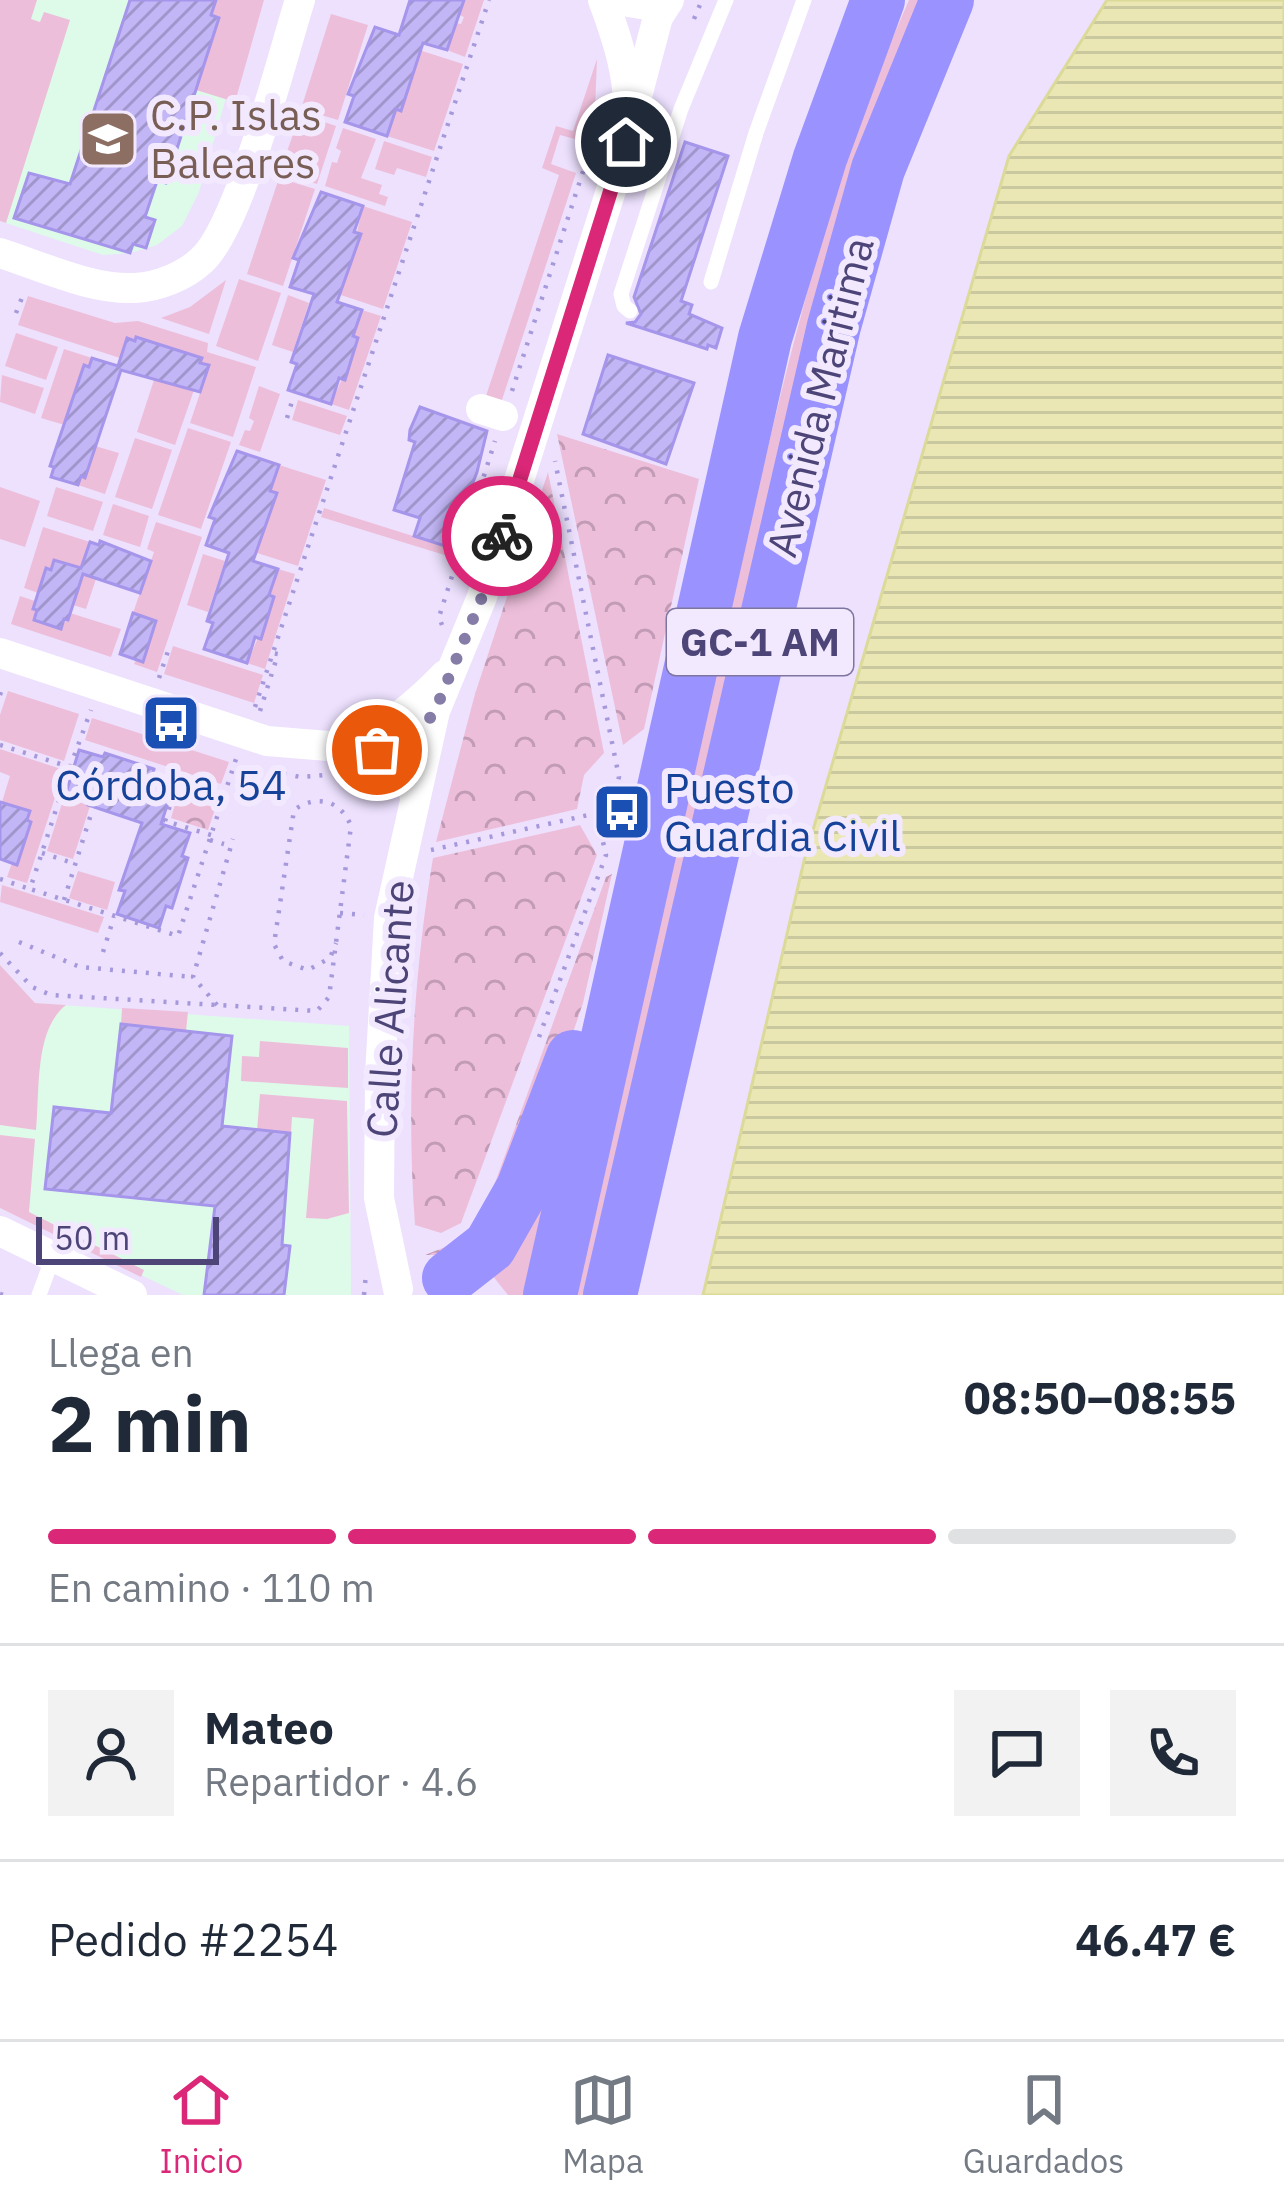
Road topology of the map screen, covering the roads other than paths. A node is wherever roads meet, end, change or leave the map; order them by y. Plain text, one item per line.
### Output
1 (300, 0) edge
2 (603, 0) edge
3 (616, 0) edge
4 (660, 0) edge
5 (669, 0) edge
6 (726, 0) edge
7 (804, 0) edge
8 (878, 0) edge
9 (947, 0) edge
10 (616, 114) junction
11 (0, 253) edge
12 (710, 282) dead end
13 (630, 311) dead end
14 (0, 653) edge
15 (449, 671) junction
16 (683, 700) junction
17 (426, 733) junction
18 (380, 739) junction
19 (415, 795) junction
20 (0, 1231) edge
21 (53, 1257) junction
22 (429, 1289) edge
23 (39, 1295) edge
24 (132, 1295) edge
25 (550, 1295) edge
26 (610, 1295) edge

1 - 11 street
2 - 10 street, Calle Alicante
3 - 4 street
5 - 10 street, Calle Alicante
6 - 13 lane
7 - 12 lane
8 - 16 highway, Avenida Maritima / GC-1 AM
9 - 26 highway, Avenida Maritima / GC-1 AM
10 - 15 street, Calle Alicante
14 - 18 street
15 - 17 street, Calle Alicante
15 - 18 street
16 - 22 highway
16 - 25 highway, Avenida Maritima / GC-1 AM
17 - 18 street
17 - 19 street, Calle Alicante
18 - 19 street
19 - 22 street, Calle Alicante
20 - 21 street
21 - 23 lane
21 - 24 street

